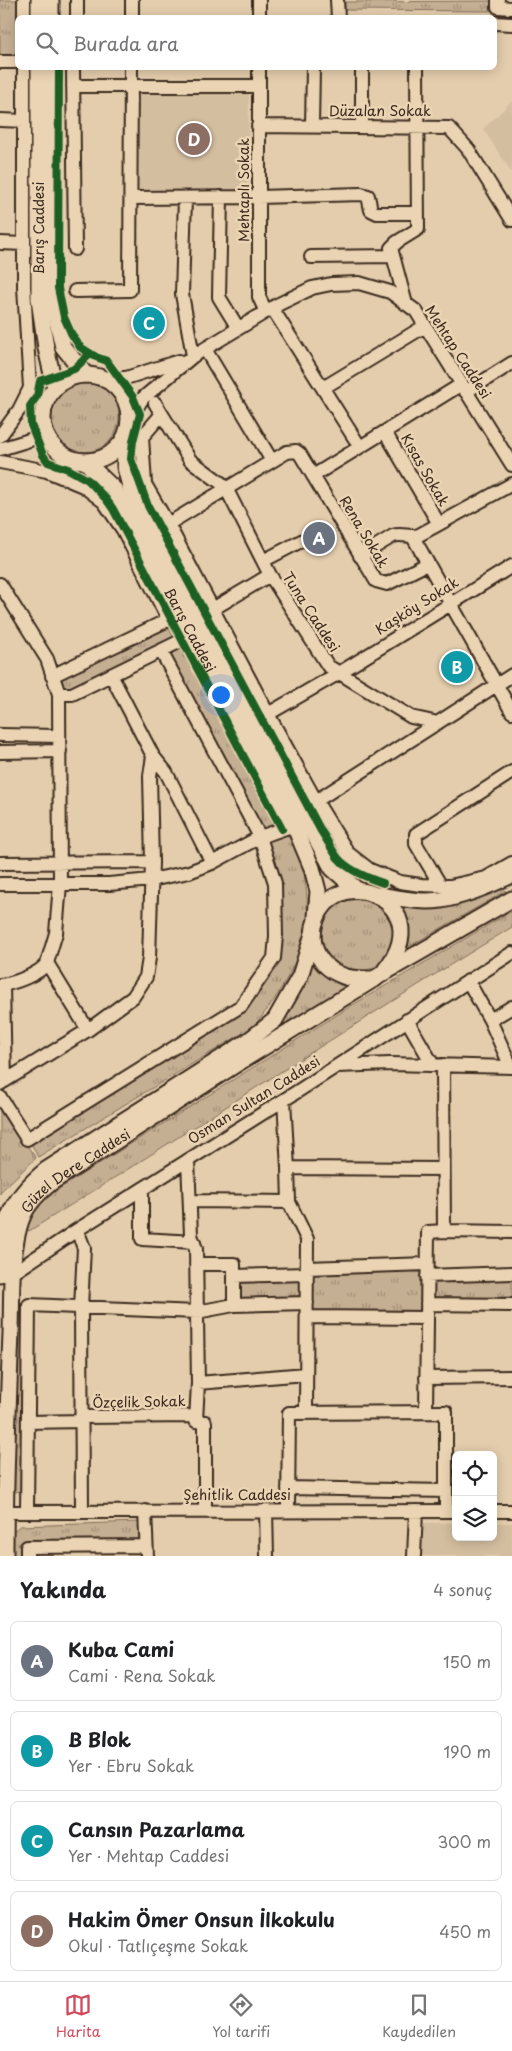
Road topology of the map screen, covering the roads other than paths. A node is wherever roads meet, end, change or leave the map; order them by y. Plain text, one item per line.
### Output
1 (24, 0) edge
2 (39, 0) edge
3 (52, 0) edge
4 (76, 0) edge
5 (132, 0) edge
6 (259, 0) edge
7 (337, 0) edge
8 (498, 0) edge
9 (512, 8) edge
10 (24, 15) edge
11 (39, 15) edge
12 (52, 15) edge
13 (76, 15) edge
14 (132, 15) edge
15 (259, 15) edge
16 (338, 15) edge
17 (497, 23) edge
18 (512, 24) edge
19 (0, 62) edge
20 (15, 62) edge
21 (24, 70) edge
22 (39, 70) edge
23 (52, 70) edge
24 (73, 70) edge
25 (131, 70) edge
26 (259, 70) edge
27 (313, 70) edge
28 (362, 70) edge
29 (417, 70) edge
30 (73, 86) junction
31 (131, 86) junction
32 (259, 86) junction
33 (0, 120) edge
34 (24, 121) junction
35 (258, 126) junction
36 (312, 126) junction
37 (362, 126) junction
38 (417, 126) junction
39 (221, 197) junction
40 (259, 197) junction
41 (131, 198) junction
42 (185, 198) junction
43 (418, 213) junction
44 (512, 220) edge
45 (0, 243) edge
46 (24, 244) junction
47 (75, 249) dead end
48 (393, 256) junction
49 (311, 257) dead end
50 (75, 291) dead end
51 (406, 304) junction
52 (269, 310) junction
53 (425, 326) junction
54 (238, 328) junction
55 (205, 349) junction
56 (193, 356) junction
57 (512, 363) edge
58 (86, 374) junction
59 (103, 378) junction
60 (55, 387) junction
61 (323, 388) junction
62 (464, 388) junction
63 (130, 418) junction
64 (385, 432) junction
65 (46, 435) junction
66 (0, 436) edge
67 (124, 441) junction
68 (360, 447) junction
69 (0, 449) edge
70 (272, 460) junction
71 (0, 462) edge
72 (86, 462) junction
73 (512, 465) edge
74 (313, 476) junction
75 (512, 484) edge
76 (227, 490) junction
77 (168, 524) junction
78 (439, 524) junction
79 (413, 537) junction
80 (305, 539) dead end
81 (360, 556) junction
82 (263, 562) junction
83 (427, 564) junction
84 (512, 566) edge
85 (270, 575) junction
86 (0, 584) edge
87 (450, 604) junction
88 (213, 608) junction
89 (175, 616) junction
90 (198, 618) junction
91 (193, 635) junction
92 (161, 651) junction
93 (339, 673) junction
94 (111, 675) junction
95 (512, 675) edge
96 (52, 676) junction
97 (497, 686) junction
98 (59, 694) junction
99 (512, 712) edge
100 (268, 714) junction
101 (438, 723) junction
102 (0, 735) edge
103 (59, 736) junction
104 (60, 751) junction
105 (0, 752) edge
106 (153, 756) junction
107 (512, 772) edge
108 (316, 801) junction
109 (294, 825) junction
110 (260, 837) junction
111 (61, 862) junction
112 (152, 862) junction
113 (0, 863) edge
114 (212, 863) junction
115 (512, 863) edge
116 (512, 875) edge
117 (151, 880) junction
118 (0, 884) edge
119 (60, 884) junction
120 (440, 886) junction
121 (357, 890) junction
122 (378, 896) junction
123 (512, 899) edge
124 (316, 917) junction
125 (313, 934) junction
126 (512, 953) edge
127 (47, 963) junction
128 (379, 977) junction
129 (468, 981) junction
130 (1, 985) edge
131 (512, 1007) edge
132 (407, 1020) junction
133 (490, 1020) junction
134 (88, 1030) junction
135 (438, 1065) junction
136 (337, 1066) junction
137 (511, 1066) edge
138 (3, 1082) edge
139 (0, 1096) edge
140 (284, 1100) junction
141 (188, 1160) junction
142 (288, 1168) junction
143 (443, 1169) junction
144 (142, 1189) junction
145 (190, 1201) junction
146 (288, 1202) junction
147 (77, 1230) junction
148 (444, 1231) junction
149 (512, 1232) edge
150 (194, 1242) junction
151 (1, 1247) edge
152 (196, 1264) junction
153 (427, 1270) junction
154 (307, 1271) junction
155 (512, 1273) edge
156 (7, 1274) edge
157 (234, 1276) junction
158 (307, 1303) junction
159 (427, 1304) junction
160 (234, 1305) junction
161 (512, 1305) edge
162 (82, 1308) junction
163 (197, 1312) junction
164 (307, 1317) junction
165 (427, 1318) junction
166 (306, 1374) junction
167 (512, 1377) edge
168 (426, 1378) junction
169 (198, 1383) junction
170 (306, 1412) junction
171 (426, 1412) junction
172 (196, 1416) junction
173 (82, 1419) junction
174 (28, 1422) junction
175 (288, 1488) junction
176 (446, 1491) junction
177 (205, 1510) junction
178 (266, 1510) junction
179 (288, 1510) junction
180 (13, 1511) edge
181 (82, 1511) junction
182 (145, 1511) junction
183 (416, 1511) junction
184 (451, 1511) edge
185 (497, 1511) edge
186 (512, 1512) edge
187 (147, 1551) edge
188 (5, 1556) edge
189 (27, 1556) edge
190 (267, 1556) edge
191 (414, 1556) edge

1 - 10 street
2 - 11 main road
3 - 12 main road
4 - 13 street
5 - 14 street
6 - 15 street
7 - 16 street
8 - 9 street
17 - 18 street
19 - 20 street
21 - 34 street
22 - 60 main road, Barış Caddesi
23 - 58 main road, Barış Caddesi
24 - 30 street
25 - 31 street
26 - 32 street, Mehtaplı Sokak
27 - 36 street
28 - 37 street
29 - 38 street
30 - 31 street
30 - 47 street
31 - 32 street
31 - 41 street
32 - 35 street, Mehtaplı Sokak
33 - 34 street
34 - 46 street
35 - 36 street, Düzalan Sokak
35 - 40 street, Mehtaplı Sokak
36 - 37 street, Düzalan Sokak
37 - 38 street, Düzalan Sokak
38 - 43 street
38 - 44 street, Düzalan Sokak
39 - 40 street
39 - 42 street
39 - 54 street
40 - 43 street
40 - 52 street, Mehtaplı Sokak
41 - 42 street
41 - 50 street
42 - 56 street
43 - 48 street
45 - 46 street
46 - 66 street
48 - 49 street
48 - 51 street
51 - 52 street, Mehtap Caddesi
51 - 53 street, Mehtap Caddesi
52 - 54 street, Mehtap Caddesi
52 - 61 street, Mehtaplı Sokak
53 - 61 street
53 - 62 street, Mehtap Caddesi
54 - 55 street, Mehtap Caddesi
55 - 56 street, Mehtap Caddesi
55 - 70 street
56 - 59 street
56 - 63 street
57 - 62 street
58 - 59 main road
58 - 60 main road
59 - 63 main road
60 - 65 main road
61 - 68 street, Mehtaplı Sokak
62 - 64 street
62 - 73 street, Mehtap Caddesi
63 - 67 main road
64 - 68 street
64 - 78 street, Kısas Sokak
65 - 69 street
65 - 72 main road
67 - 72 main road
67 - 90 main road, Barış Caddesi
68 - 74 street
70 - 74 street, Rena Sokak
70 - 76 street
71 - 89 street
72 - 89 main road, Barış Caddesi
74 - 81 street, Rena Sokak
75 - 78 street
76 - 77 street
76 - 77 street
76 - 82 street, Tuna Caddesi
77 - 88 street
78 - 79 street
79 - 81 street
79 - 83 street
80 - 82 street
81 - 83 street, Rena Sokak
82 - 85 street, Tuna Caddesi
83 - 87 street
84 - 87 street, Kaşköy Sokak
85 - 88 street
85 - 93 street, Tuna Caddesi
86 - 96 street
87 - 93 street, Kaşköy Sokak
87 - 97 street
88 - 90 street
88 - 100 street
89 - 91 main road, Barış Caddesi
89 - 96 street
90 - 121 main road, Barış Caddesi
91 - 92 street
91 - 109 main road, Barış Caddesi
92 - 94 street
92 - 110 street
93 - 100 street, Kaşköy Sokak
93 - 101 street, Tuna Caddesi
94 - 98 street
94 - 106 street
95 - 97 street
96 - 98 street
97 - 99 street
97 - 101 street
98 - 103 street
100 - 108 street
101 - 108 street
102 - 103 street
103 - 104 street
104 - 105 street
104 - 111 street
106 - 112 street
106 - 114 street
107 - 120 street
108 - 120 street
109 - 110 street
109 - 124 main road, Barış Caddesi
110 - 114 street
110 - 139 street
111 - 112 street
111 - 113 street
111 - 119 street
112 - 117 street
114 - 117 street
115 - 120 street
116 - 122 main road
117 - 119 street
117 - 134 street
118 - 119 street
119 - 127 street
121 - 122 main road
121 - 124 main road
122 - 128 main road
123 - 128 main road, Güzel Dere Caddesi
124 - 125 main road
125 - 128 main road
125 - 151 main road, Güzel Dere Caddesi
126 - 129 street, Osman Sultan Caddesi
127 - 130 street
127 - 134 street
128 - 156 main road, Güzel Dere Caddesi
129 - 132 street, Osman Sultan Caddesi
129 - 133 street
130 - 138 street
131 - 133 street
132 - 135 street
132 - 136 street, Osman Sultan Caddesi
133 - 137 street
134 - 138 street
135 - 136 street
135 - 137 street
135 - 143 street
136 - 140 street, Osman Sultan Caddesi
140 - 141 street, Osman Sultan Caddesi
140 - 142 street
141 - 144 street, Osman Sultan Caddesi
141 - 145 street
142 - 143 street
142 - 146 street
143 - 148 street
144 - 147 street, Osman Sultan Caddesi
144 - 150 street
145 - 146 street
145 - 150 street
146 - 154 street
147 - 156 street, Osman Sultan Caddesi
147 - 162 street
148 - 149 street
148 - 153 street
150 - 152 street
151 - 156 main road, Güzel Dere Caddesi
152 - 157 street
152 - 163 street
153 - 154 street
153 - 155 street
153 - 159 street
154 - 157 street
154 - 158 street
156 - 180 main road, Güzel Dere Caddesi
157 - 160 street
158 - 160 street
158 - 164 street
159 - 161 street
159 - 165 street
160 - 163 street
162 - 163 street
162 - 173 street
162 - 174 street
163 - 169 street
164 - 165 street
164 - 166 street
165 - 168 street
166 - 169 street
166 - 170 street
167 - 168 street
168 - 171 street
169 - 172 street
170 - 171 street
170 - 175 street
171 - 176 street
172 - 173 street, Özçelik Sokak
172 - 177 street
173 - 174 street, Özçelik Sokak
173 - 181 street
174 - 180 street
175 - 176 street
175 - 179 street
176 - 184 street
177 - 178 street, Şehitlik Caddesi
177 - 182 street, Şehitlik Caddesi
178 - 179 street, Şehitlik Caddesi
178 - 190 street
179 - 183 street, Şehitlik Caddesi
180 - 181 street, Şehitlik Caddesi
180 - 188 main road, Güzel Dere Caddesi
181 - 182 street, Şehitlik Caddesi
182 - 187 street
183 - 184 street, Şehitlik Caddesi
183 - 191 street
185 - 186 street
187 - 189 street

